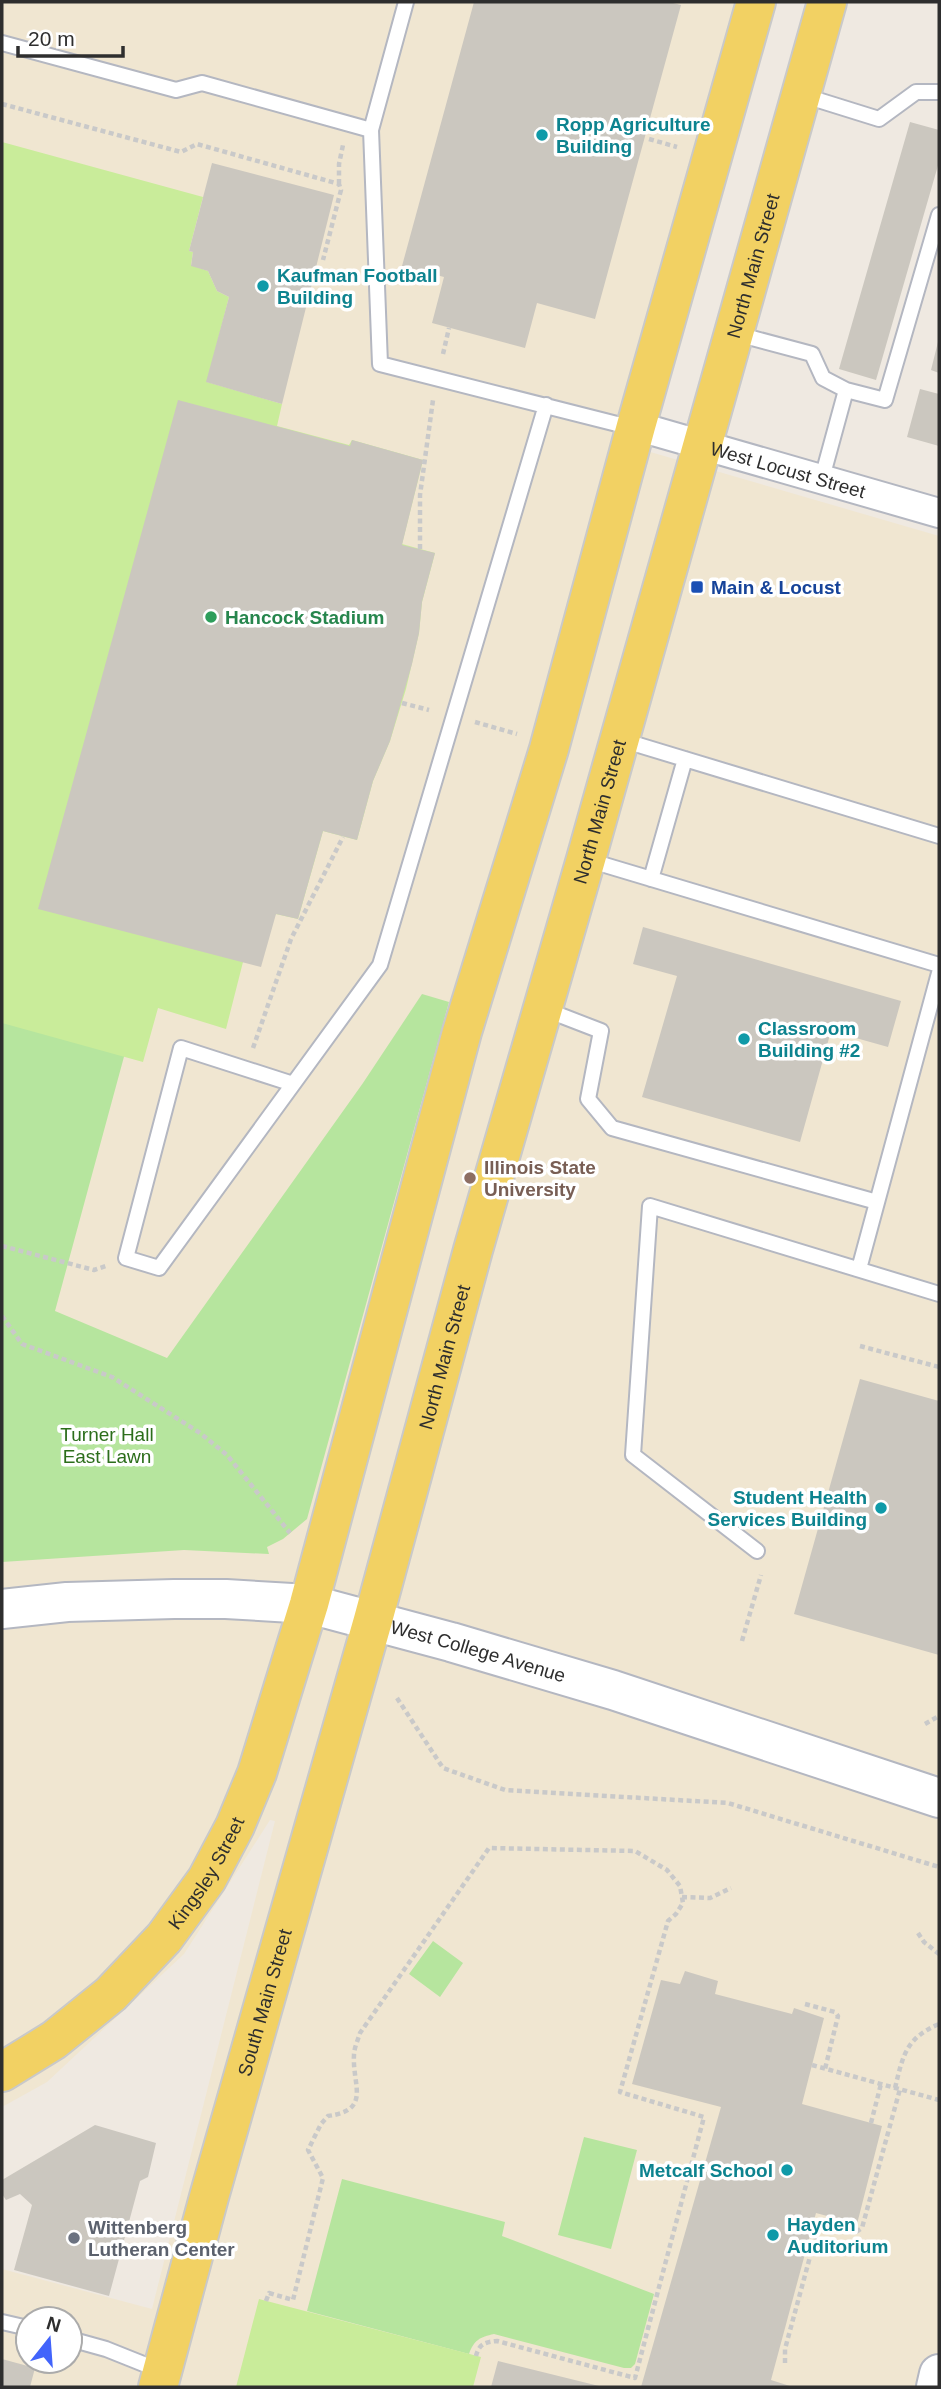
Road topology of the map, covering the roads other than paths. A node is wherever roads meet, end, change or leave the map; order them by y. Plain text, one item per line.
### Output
1 (406, 2) edge
2 (757, 2) edge
3 (827, 2) edge
4 (2, 43) edge
5 (939, 92) edge
6 (800, 94) junction
7 (371, 130) junction
8 (939, 215) edge
9 (934, 250) edge
10 (734, 333) junction
11 (846, 390) junction
12 (546, 405) junction
13 (636, 426) junction
14 (703, 444) junction
15 (821, 478) junction
16 (939, 513) edge
17 (620, 739) junction
18 (685, 759) junction
19 (939, 836) edge
20 (586, 859) junction
21 (651, 879) junction
22 (939, 965) edge
23 (939, 973) edge
24 (542, 1009) junction
25 (293, 1084) junction
26 (877, 1202) junction
27 (859, 1269) junction
28 (939, 1294) edge
29 (757, 1551) road end
30 (309, 1604) junction
31 (2, 1609) edge
32 (373, 1620) junction
33 (939, 1798) edge
34 (2, 2073) edge
35 (84, 2343) edge
36 (939, 2374) edge
37 (160, 2379) edge
38 (936, 2387) edge

1 - 7 lane
2 - 13 main road
3 - 6 main road, North Main Street
4 - 7 lane
5 - 6 lane
6 - 10 main road, North Main Street
7 - 12 lane
8 - 9 lane
9 - 11 lane
10 - 11 lane
10 - 14 main road, North Main Street
11 - 15 lane
12 - 13 lane
12 - 25 lane
13 - 14 street, West Locust Street
13 - 30 main road
14 - 15 street, West Locust Street
14 - 17 main road, North Main Street
15 - 16 street, West Locust Street
17 - 18 lane
17 - 20 main road, North Main Street
18 - 19 lane
18 - 21 lane
20 - 21 lane
20 - 24 main road, North Main Street
21 - 22 lane
23 - 26 lane
24 - 26 lane
24 - 32 main road, North Main Street
25 - 25 lane
26 - 27 lane
27 - 28 lane
27 - 29 lane
30 - 31 main road, West College Avenue
30 - 32 main road, West College Avenue
30 - 34 main road, Kingsley Street
32 - 33 main road, West College Avenue
32 - 37 main road, South Main Street
35 - 37 lane
36 - 38 main road

